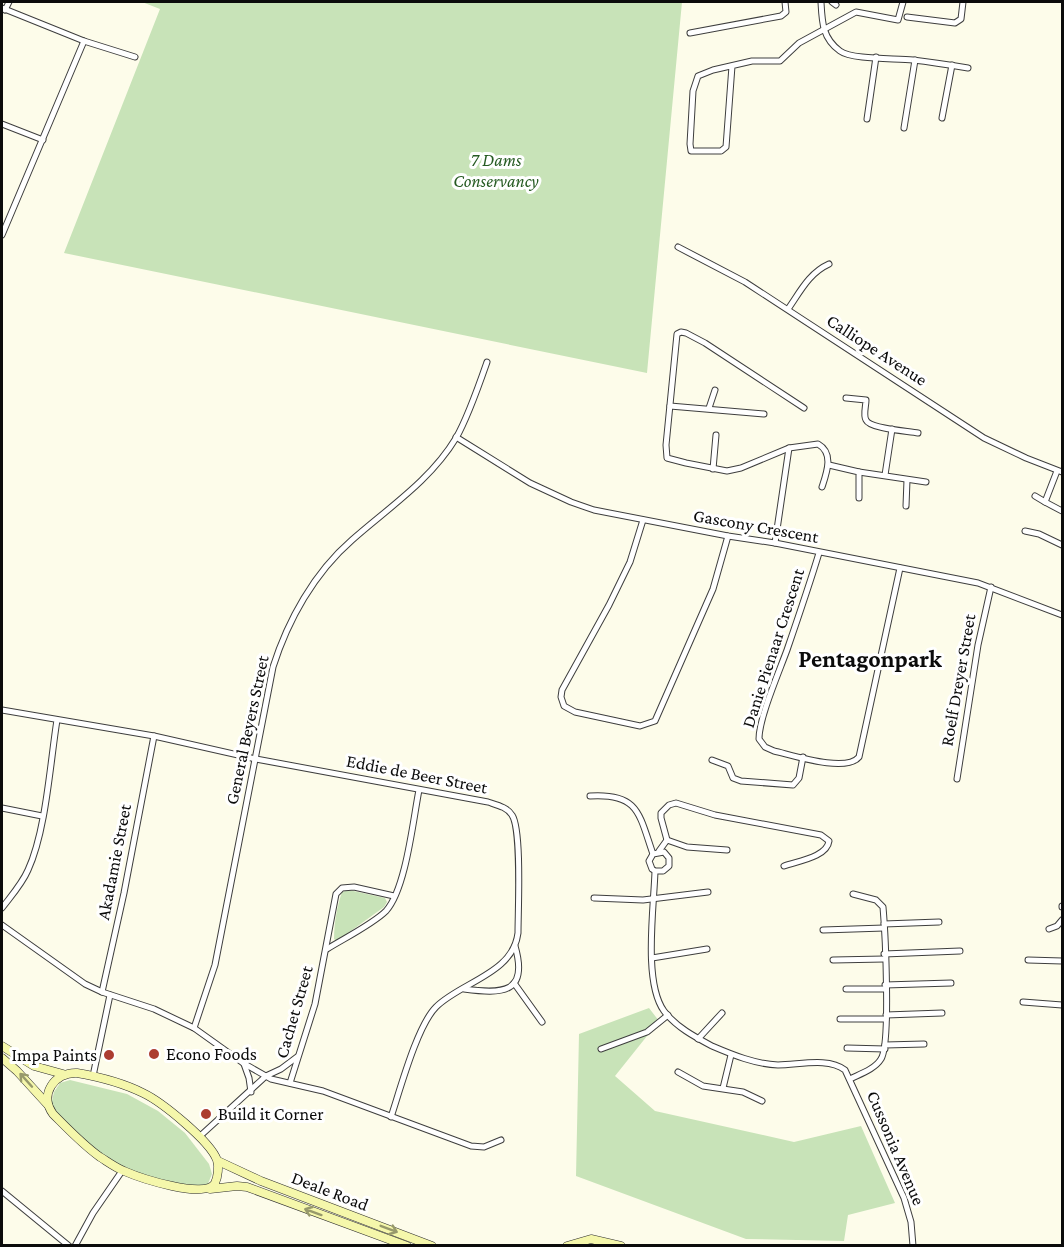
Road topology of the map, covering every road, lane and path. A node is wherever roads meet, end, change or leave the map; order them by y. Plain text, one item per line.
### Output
1 (9, 2) edge
2 (785, 2) edge
3 (821, 2) edge
4 (903, 2) edge
5 (963, 2) edge
6 (3, 9) edge
7 (906, 17) dead end
8 (823, 31) junction
9 (690, 33) dead end
10 (84, 41) junction
11 (135, 57) dead end
12 (876, 57) junction
13 (915, 60) junction
14 (952, 65) junction
15 (732, 66) junction
16 (968, 68) dead end
17 (942, 118) dead end
18 (867, 119) dead end
19 (2, 124) edge
20 (904, 128) dead end
21 (43, 140) junction
22 (2, 235) edge
23 (678, 247) dead end
24 (829, 264) dead end
25 (788, 309) junction
26 (487, 362) dead end
27 (715, 390) dead end
28 (846, 398) dead end
29 (866, 400) junction
30 (875, 401) dead end
31 (670, 406) junction
32 (710, 408) junction
33 (804, 408) dead end
34 (764, 414) dead end
35 (892, 429) junction
36 (918, 433) dead end
37 (716, 435) dead end
38 (456, 437) junction
39 (789, 448) junction
40 (829, 465) junction
41 (713, 469) junction
42 (859, 471) junction
43 (1060, 471) edge
44 (885, 476) junction
45 (907, 480) junction
46 (926, 482) dead end
47 (822, 487) dead end
48 (1035, 496) dead end
49 (859, 498) dead end
50 (1045, 502) junction
51 (906, 506) dead end
52 (1062, 511) edge
53 (643, 520) junction
54 (1025, 531) dead end
55 (728, 536) junction
56 (775, 543) junction
57 (1062, 544) edge
58 (819, 553) junction
59 (900, 568) junction
60 (991, 587) junction
61 (1062, 615) edge
62 (2, 710) edge
63 (57, 720) junction
64 (154, 736) junction
65 (802, 757) junction
66 (256, 759) junction
67 (712, 760) dead end
68 (957, 779) dead end
69 (419, 790) junction
70 (590, 796) dead end
71 (2, 808) edge
72 (42, 816) junction
73 (668, 840) junction
74 (727, 850) dead end
75 (656, 853) junction
76 (784, 866) dead end
77 (655, 871) junction
78 (708, 892) dead end
79 (853, 894) dead end
80 (394, 896) junction
81 (594, 898) dead end
82 (654, 898) junction
83 (2, 908) edge
84 (1062, 920) edge
85 (939, 922) dead end
86 (2, 924) edge
87 (884, 926) junction
88 (1049, 929) dead end
89 (824, 930) dead end
90 (515, 946) junction
91 (327, 949) junction
92 (707, 949) dead end
93 (960, 951) dead end
94 (884, 956) junction
95 (652, 958) junction
96 (833, 960) dead end
97 (1028, 960) dead end
98 (1062, 962) edge
99 (514, 983) junction
100 (951, 983) dead end
101 (885, 987) junction
102 (462, 989) junction
103 (846, 989) dead end
104 (102, 992) junction
105 (110, 995) junction
106 (1023, 1002) dead end
107 (1062, 1005) edge
108 (722, 1013) dead end
109 (942, 1013) dead end
110 (668, 1016) junction
111 (886, 1017) junction
112 (840, 1019) dead end
113 (542, 1022) dead end
114 (194, 1028) junction
115 (698, 1039) junction
116 (924, 1044) dead end
117 (2, 1046) edge
118 (885, 1047) junction
119 (847, 1048) dead end
120 (601, 1049) dead end
121 (731, 1055) junction
122 (297, 1057) junction
123 (2, 1058) edge
124 (243, 1063) junction
125 (678, 1072) dead end
126 (63, 1074) junction
127 (93, 1076) junction
128 (266, 1076) junction
129 (850, 1079) junction
130 (290, 1083) junction
131 (723, 1088) junction
132 (251, 1092) junction
133 (762, 1101) dead end
134 (48, 1105) junction
135 (391, 1117) junction
136 (199, 1137) junction
137 (501, 1140) dead end
138 (218, 1161) junction
139 (122, 1171) junction
140 (210, 1189) junction
141 (2, 1191) edge
142 (69, 1245) edge
143 (75, 1245) edge
144 (407, 1245) edge
145 (432, 1245) edge
146 (567, 1245) edge
147 (621, 1245) edge
148 (913, 1245) edge

1 - 6 street
2 - 9 street
3 - 8 street
4 - 8 street
5 - 7 street
6 - 10 street
8 - 12 street
8 - 15 street
10 - 11 street
10 - 21 street
12 - 13 street
12 - 18 street
13 - 14 street
13 - 20 street
14 - 16 street
14 - 17 street
15 - 15 street
19 - 21 street
21 - 22 street
23 - 25 street, Calliope Avenue
24 - 25 street
25 - 43 street, Calliope Avenue
26 - 38 street, General Beyers Street
27 - 32 street
28 - 29 street
29 - 30 street
29 - 35 street
31 - 32 street
31 - 33 street
31 - 41 street
32 - 34 street
35 - 36 street
35 - 44 street
37 - 41 street
38 - 53 street, Gascony Crescent
38 - 66 street, General Beyers Street
39 - 40 street
39 - 41 street
39 - 56 street
40 - 42 street
40 - 47 street
42 - 44 street
42 - 49 street
43 - 50 street
44 - 45 street
45 - 46 street
45 - 51 street
48 - 50 street
50 - 52 street
53 - 55 street, Gascony Crescent
53 - 55 street
54 - 57 street
55 - 56 street, Gascony Crescent
56 - 58 street, Gascony Crescent
58 - 59 street, Gascony Crescent
58 - 65 street, Danie Pienaar Crescent
59 - 60 street, Gascony Crescent
59 - 65 street, Danie Pienaar Crescent
60 - 61 street, Gascony Crescent
60 - 68 street, Roelf Dreyer Street
62 - 63 street, Eddie de Beer Street
63 - 64 street, Eddie de Beer Street
63 - 72 street
64 - 66 street, Eddie de Beer Street
64 - 104 street, Akadamie Street
65 - 67 street
66 - 69 street, Eddie de Beer Street
66 - 114 street, General Beyers Street
69 - 80 street, Cachet Street
69 - 90 street, Eddie de Beer Street
70 - 75 street
71 - 72 street
72 - 83 street
73 - 74 street
73 - 75 street
73 - 76 street
75 - 77 street
75 - 77 street
77 - 82 street
78 - 82 street
79 - 87 street
80 - 91 street, Cachet Street
80 - 91 street, Cachet Street
81 - 82 street
82 - 95 street
84 - 88 street
85 - 87 street
86 - 104 street
87 - 89 street
87 - 94 street
90 - 99 street
90 - 102 street
91 - 122 street, Cachet Street
92 - 95 street
93 - 94 street
94 - 96 street
94 - 101 street
95 - 110 street
97 - 98 street
99 - 102 street
99 - 113 street
100 - 101 street
101 - 103 street
101 - 111 street
102 - 135 street
104 - 105 street
105 - 114 street
105 - 127 street
106 - 107 street
108 - 115 street
109 - 111 street
110 - 115 street
110 - 120 street
111 - 112 street
111 - 118 street
114 - 124 street
115 - 121 street
116 - 118 street
117 - 126 street, Deale Road
118 - 119 street
118 - 129 street
121 - 129 street, Cussonia Avenue
121 - 131 street
122 - 128 street, Cachet Street
122 - 130 street, Cachet Street
134 -> 123 street, Deale Road
124 - 128 street
124 - 132 street
125 - 131 street
126 - 127 street, Deale Road
126 - 134 street
127 - 136 street, Deale Road
128 - 130 street
128 - 132 street, Cachet Street
129 - 148 street, Cussonia Avenue
130 - 135 street
131 - 133 street
132 - 136 street, Cachet Street
134 - 139 street, Deale Road
135 - 137 street
136 - 138 street, Deale Road
138 - 140 street
138 -> 145 street, Deale Road
139 - 140 street, Deale Road
139 - 143 street
144 -> 140 street, Deale Road
141 - 142 street
146 - 147 street

